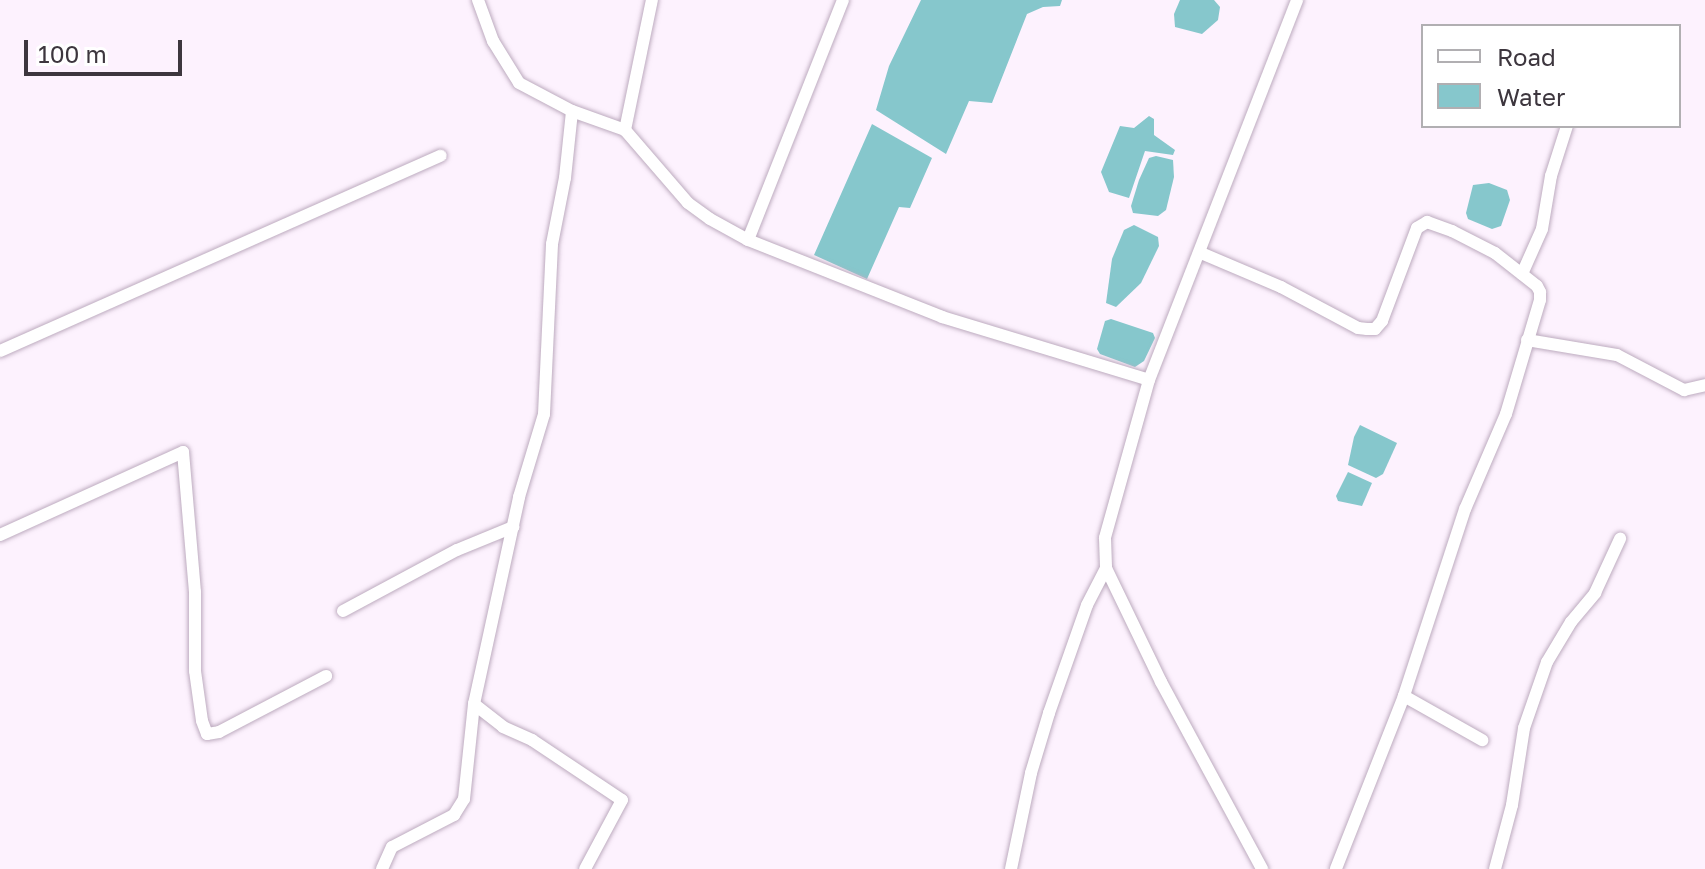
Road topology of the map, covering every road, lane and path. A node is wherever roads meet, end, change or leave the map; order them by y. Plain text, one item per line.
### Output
1 (478, 0) edge
2 (652, 0) edge
3 (843, 0) edge
4 (1297, 0) edge
5 (572, 111) junction
6 (1566, 128) edge
7 (625, 130) junction
8 (441, 156) dead end
9 (748, 240) junction
10 (1201, 253) junction
11 (1522, 274) junction
12 (1527, 340) junction
13 (0, 351) edge
14 (1149, 380) junction
15 (1705, 385) edge
16 (513, 527) junction
17 (0, 535) edge
18 (1620, 539) dead end
19 (1106, 568) junction
20 (343, 611) dead end
21 (326, 676) dead end
22 (1404, 696) junction
23 (474, 704) junction
24 (1482, 740) dead end
25 (382, 869) edge
26 (585, 869) edge
27 (1011, 869) edge
28 (1262, 869) edge
29 (1336, 869) edge
30 (1495, 869) edge

1 - 5 street
2 - 7 street
3 - 9 street
4 - 10 street
5 - 7 street
5 - 16 street
6 - 11 street
7 - 9 street
8 - 13 street
9 - 14 street
10 - 11 street
10 - 14 street
11 - 12 street
12 - 15 street
12 - 22 street
14 - 19 street
16 - 20 street
16 - 23 street
17 - 21 street
18 - 30 street
19 - 27 street
19 - 28 street
22 - 24 street
22 - 29 street
23 - 25 street
23 - 26 street

